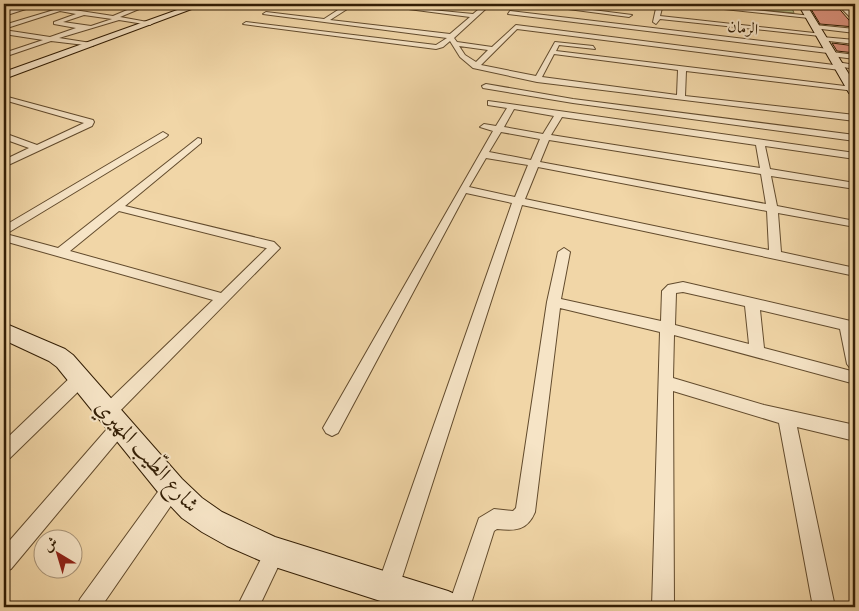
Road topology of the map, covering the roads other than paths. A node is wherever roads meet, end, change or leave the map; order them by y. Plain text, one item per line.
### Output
1 (16, 4) edge
2 (24, 4) edge
3 (118, 4) edge
4 (201, 4) edge
5 (312, 4) edge
6 (373, 4) edge
7 (488, 4) edge
8 (533, 4) edge
9 (596, 4) edge
10 (660, 4) edge
11 (680, 4) edge
12 (688, 4) edge
13 (802, 4) edge
14 (32, 5) junction
15 (350, 5) edge
16 (558, 5) edge
17 (451, 6) dead end
18 (842, 6) edge
19 (4, 7) edge
20 (59, 8) edge
21 (409, 8) junction
22 (633, 8) dead end
23 (726, 8) junction
24 (304, 9) dead end
25 (855, 9) edge
26 (591, 10) junction
27 (86, 12) junction
28 (442, 12) junction
29 (768, 12) junction
30 (339, 13) junction
31 (402, 13) dead end
32 (510, 13) dead end
33 (4, 14) edge
34 (266, 14) dead end
35 (629, 15) junction
36 (475, 16) junction
37 (809, 16) junction
38 (117, 17) junction
39 (548, 17) junction
40 (327, 20) junction
41 (684, 20) junction
42 (855, 20) edge
43 (37, 23) dead end
44 (150, 23) junction
45 (63, 24) junction
46 (246, 24) dead end
47 (727, 24) junction
48 (622, 26) junction
49 (54, 27) dead end
50 (83, 28) junction
51 (771, 29) junction
52 (45, 30) dead end
53 (4, 31) edge
54 (855, 31) edge
55 (306, 32) junction
56 (566, 33) junction
57 (819, 33) junction
58 (27, 35) junction
59 (659, 38) dead end
60 (51, 39) junction
61 (12, 40) dead end
62 (451, 40) junction
63 (855, 42) edge
64 (557, 43) junction
65 (678, 44) junction
66 (91, 45) junction
67 (493, 49) junction
68 (604, 49) dead end
69 (551, 52) junction
70 (4, 55) edge
71 (855, 57) edge
72 (832, 58) junction
73 (476, 66) junction
74 (855, 67) edge
75 (682, 68) junction
76 (771, 69) junction
77 (4, 76) edge
78 (536, 80) junction
79 (486, 86) dead end
80 (854, 91) edge
81 (4, 98) edge
82 (685, 99) junction
83 (491, 103) dead end
84 (512, 106) junction
85 (558, 115) junction
86 (692, 117) junction
87 (855, 118) edge
88 (490, 128) junction
89 (694, 134) junction
90 (163, 135) dead end
91 (4, 136) edge
92 (546, 136) junction
93 (855, 138) edge
94 (198, 141) dead end
95 (760, 142) junction
96 (37, 148) junction
97 (483, 154) junction
98 (855, 156) edge
99 (533, 163) junction
100 (4, 164) edge
101 (766, 172) junction
102 (855, 186) edge
103 (463, 189) junction
104 (519, 199) junction
105 (116, 207) junction
106 (772, 208) junction
107 (855, 224) edge
108 (4, 230) edge
109 (4, 237) edge
110 (60, 252) junction
111 (564, 252) dead end
112 (775, 255) junction
113 (855, 272) edge
114 (223, 298) junction
115 (554, 302) junction
116 (752, 303) junction
117 (851, 326) edge
118 (667, 328) junction
119 (4, 331) edge
120 (757, 352) junction
121 (855, 364) edge
122 (81, 378) junction
123 (855, 378) edge
124 (665, 382) junction
125 (786, 417) junction
126 (114, 419) junction
127 (332, 428) dead end
128 (855, 433) edge
129 (4, 452) edge
130 (172, 488) junction
131 (275, 552) junction
132 (4, 562) edge
133 (388, 587) junction
134 (88, 607) edge
135 (248, 607) edge
136 (448, 607) edge
137 (459, 607) edge
138 (663, 607) edge
139 (824, 607) edge

1 - 19 street
2 - 14 street
3 - 38 street
4 - 44 street
5 - 15 street
6 - 21 street
7 - 36 street
8 - 16 street
9 - 26 street
10 - 41 street
11 - 12 street
12 - 23 street
12 - 41 street
13 - 37 street
14 - 20 street
14 - 33 street
15 - 30 street
16 - 26 street
16 - 39 street
17 - 28 street
18 - 25 street
18 - 42 street
20 - 27 street
20 - 53 street
21 - 28 street
21 - 31 street
22 - 35 street
23 - 29 street
23 - 47 street
24 - 30 street
26 - 35 street
27 - 38 street
27 - 45 street
28 - 36 street
29 - 37 street
29 - 51 street
30 - 40 street
32 - 39 street, الرمان
34 - 40 street
35 - 48 street
36 - 62 street
37 - 57 street
38 - 44 street
38 - 50 street
39 - 48 street, الرمان
40 - 55 street
40 - 62 street
41 - 47 street
43 - 53 street
44 - 66 street
45 - 49 street
45 - 50 street
46 - 55 street
47 - 51 street
48 - 72 street, الرمان
50 - 60 street
51 - 57 street
52 - 58 street
53 - 58 street
54 - 57 street
55 - 62 street
56 - 64 street
56 - 65 street
56 - 67 street
57 - 63 street
57 - 72 street
58 - 60 street
58 - 61 street
59 - 65 street
60 - 66 street
60 - 70 street
62 - 67 street
62 - 73 street
64 - 68 street
64 - 69 street
65 - 72 street
65 - 76 street
66 - 77 street
67 - 73 street
69 - 75 street
69 - 78 street
71 - 72 street
72 - 74 street
72 - 76 street
72 - 80 street
73 - 78 street
75 - 76 street
75 - 82 street
76 - 80 street
78 - 82 street
79 - 86 street
81 - 96 street
82 - 86 street
82 - 87 street
83 - 84 street
84 - 85 street
84 - 88 street
85 - 89 street
85 - 92 street
86 - 89 street
86 - 93 street
88 - 92 street
88 - 97 street
89 - 95 street
90 - 108 street
91 - 96 street
92 - 99 street
92 - 101 street
94 - 105 street
95 - 98 street
95 - 101 street
96 - 100 street
97 - 99 street
97 - 103 street
99 - 104 street
99 - 106 street
101 - 102 street
101 - 106 street
103 - 104 street
103 - 127 street
104 - 112 street
104 - 133 street
105 - 110 street
105 - 114 street
106 - 107 street
106 - 112 street
109 - 110 street
110 - 114 street
111 - 115 street
112 - 113 street
114 - 126 street
115 - 118 street
115 - 137 street
116 - 117 street
116 - 118 street
116 - 120 street
117 - 121 street
118 - 120 street
118 - 124 street
119 - 122 street, شارع الطّيب المهيري
120 - 123 street
122 - 126 street, شارع الطّيب المهيري
122 - 129 street
124 - 125 street
124 - 138 street
125 - 128 street
125 - 139 street
126 - 130 street, شارع الطّيب المهيري
126 - 132 street
130 - 131 street, شارع الطّيب المهيري
130 - 134 street
131 - 133 street, شارع الطّيب المهيري
131 - 135 street
133 - 136 street, شارع الطّيب المهيري

